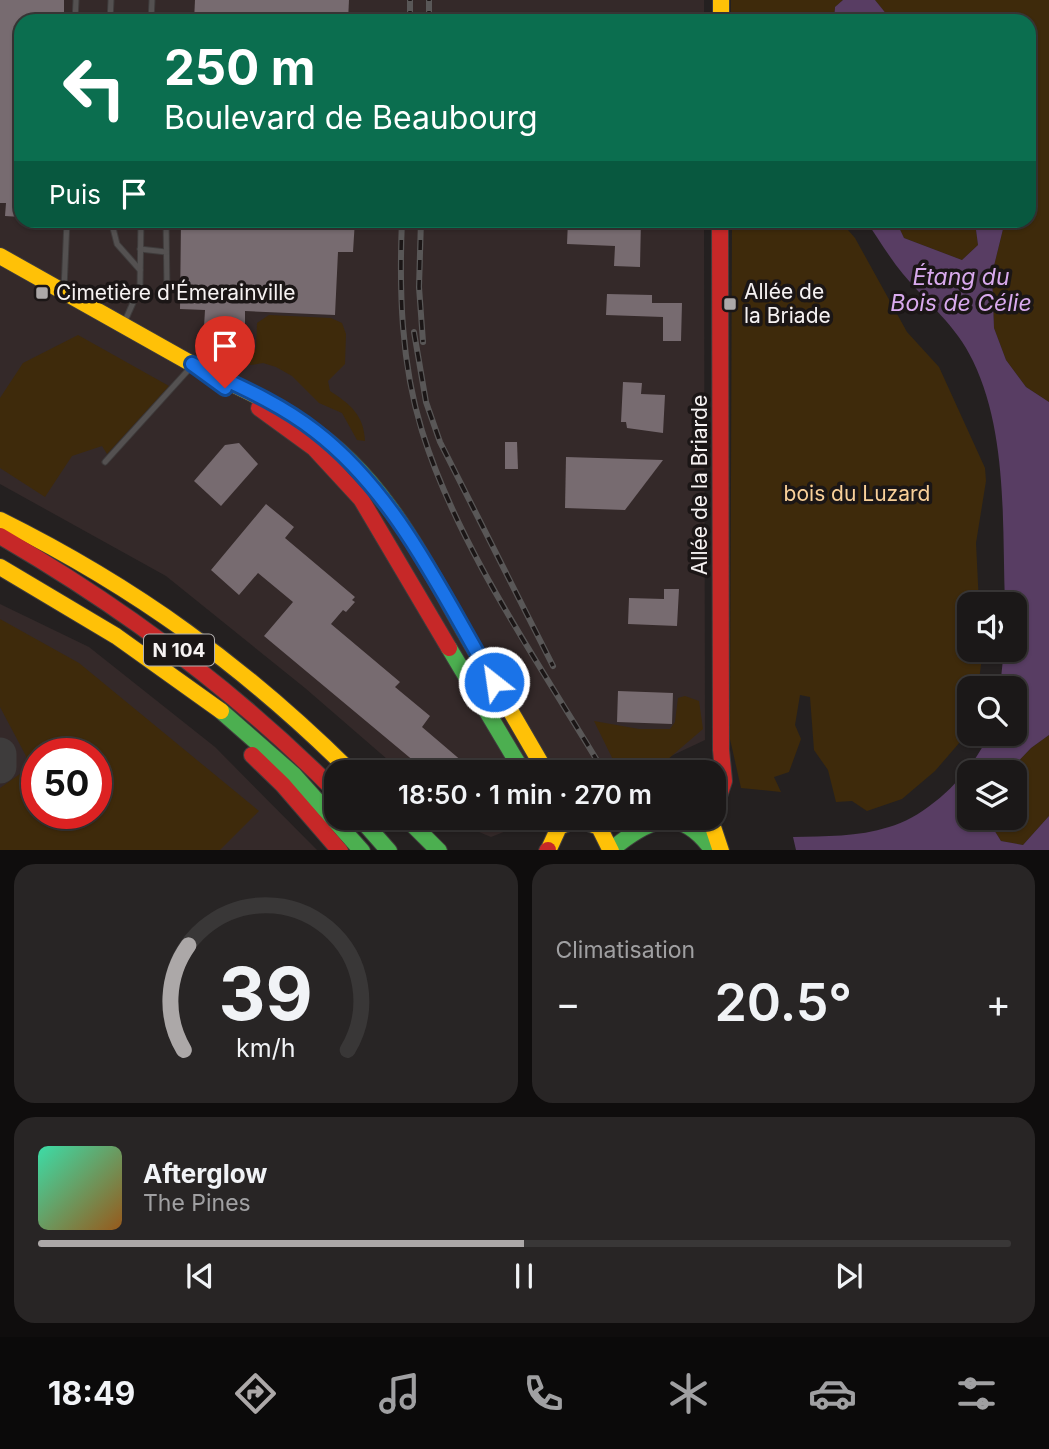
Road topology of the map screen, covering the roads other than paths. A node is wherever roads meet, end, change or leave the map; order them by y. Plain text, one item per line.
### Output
1 (66, 228) edge
2 (113, 228) edge
3 (141, 228) edge
4 (166, 228) edge
5 (720, 228) edge
6 (141, 249) junction
7 (166, 252) junction
8 (0, 256) edge
9 (140, 270) junction
10 (167, 290) dead end
11 (64, 292) junction
12 (122, 326) junction
13 (192, 364) junction
14 (106, 462) dead end
15 (0, 520) edge
16 (0, 536) edge
17 (0, 567) edge
18 (222, 714) junction
19 (721, 750) junction
20 (339, 760) edge
21 (516, 760) edge
22 (539, 760) edge
23 (718, 760) edge
24 (724, 760) edge
25 (324, 780) edge
26 (371, 830) edge
27 (402, 830) edge
28 (418, 830) edge
29 (551, 830) edge
30 (603, 830) edge
31 (637, 830) edge
32 (704, 830) edge
33 (714, 830) edge
34 (340, 850) edge
35 (362, 850) edge
36 (389, 850) edge
37 (418, 850) edge
38 (439, 850) edge
39 (548, 850) edge
40 (611, 850) edge
41 (713, 850) edge
42 (721, 850) edge

1 - 11 lane
2 - 9 lane
3 - 6 lane
4 - 7 lane
5 - 19 main road, Allée de la Briarde
6 - 7 lane
6 - 9 lane
7 - 10 lane
8 - 11 main road
9 - 12 lane
11 - 12 main road
12 - 13 main road
13 - 14 lane
13 - 21 main road
13 - 22 main road
15 - 20 main road
16 - 25 main road, N 104
17 - 18 main road, N 104
18 - 34 main road
18 - 35 main road, N 104
19 - 23 main road, Allée de la Briarde
19 - 24 main road, Allée de la Briarde
26 - 36 main road
27 - 37 main road
28 - 38 main road
29 - 39 main road
30 - 40 main road
31 - 40 main road
32 - 41 main road
33 - 42 main road

